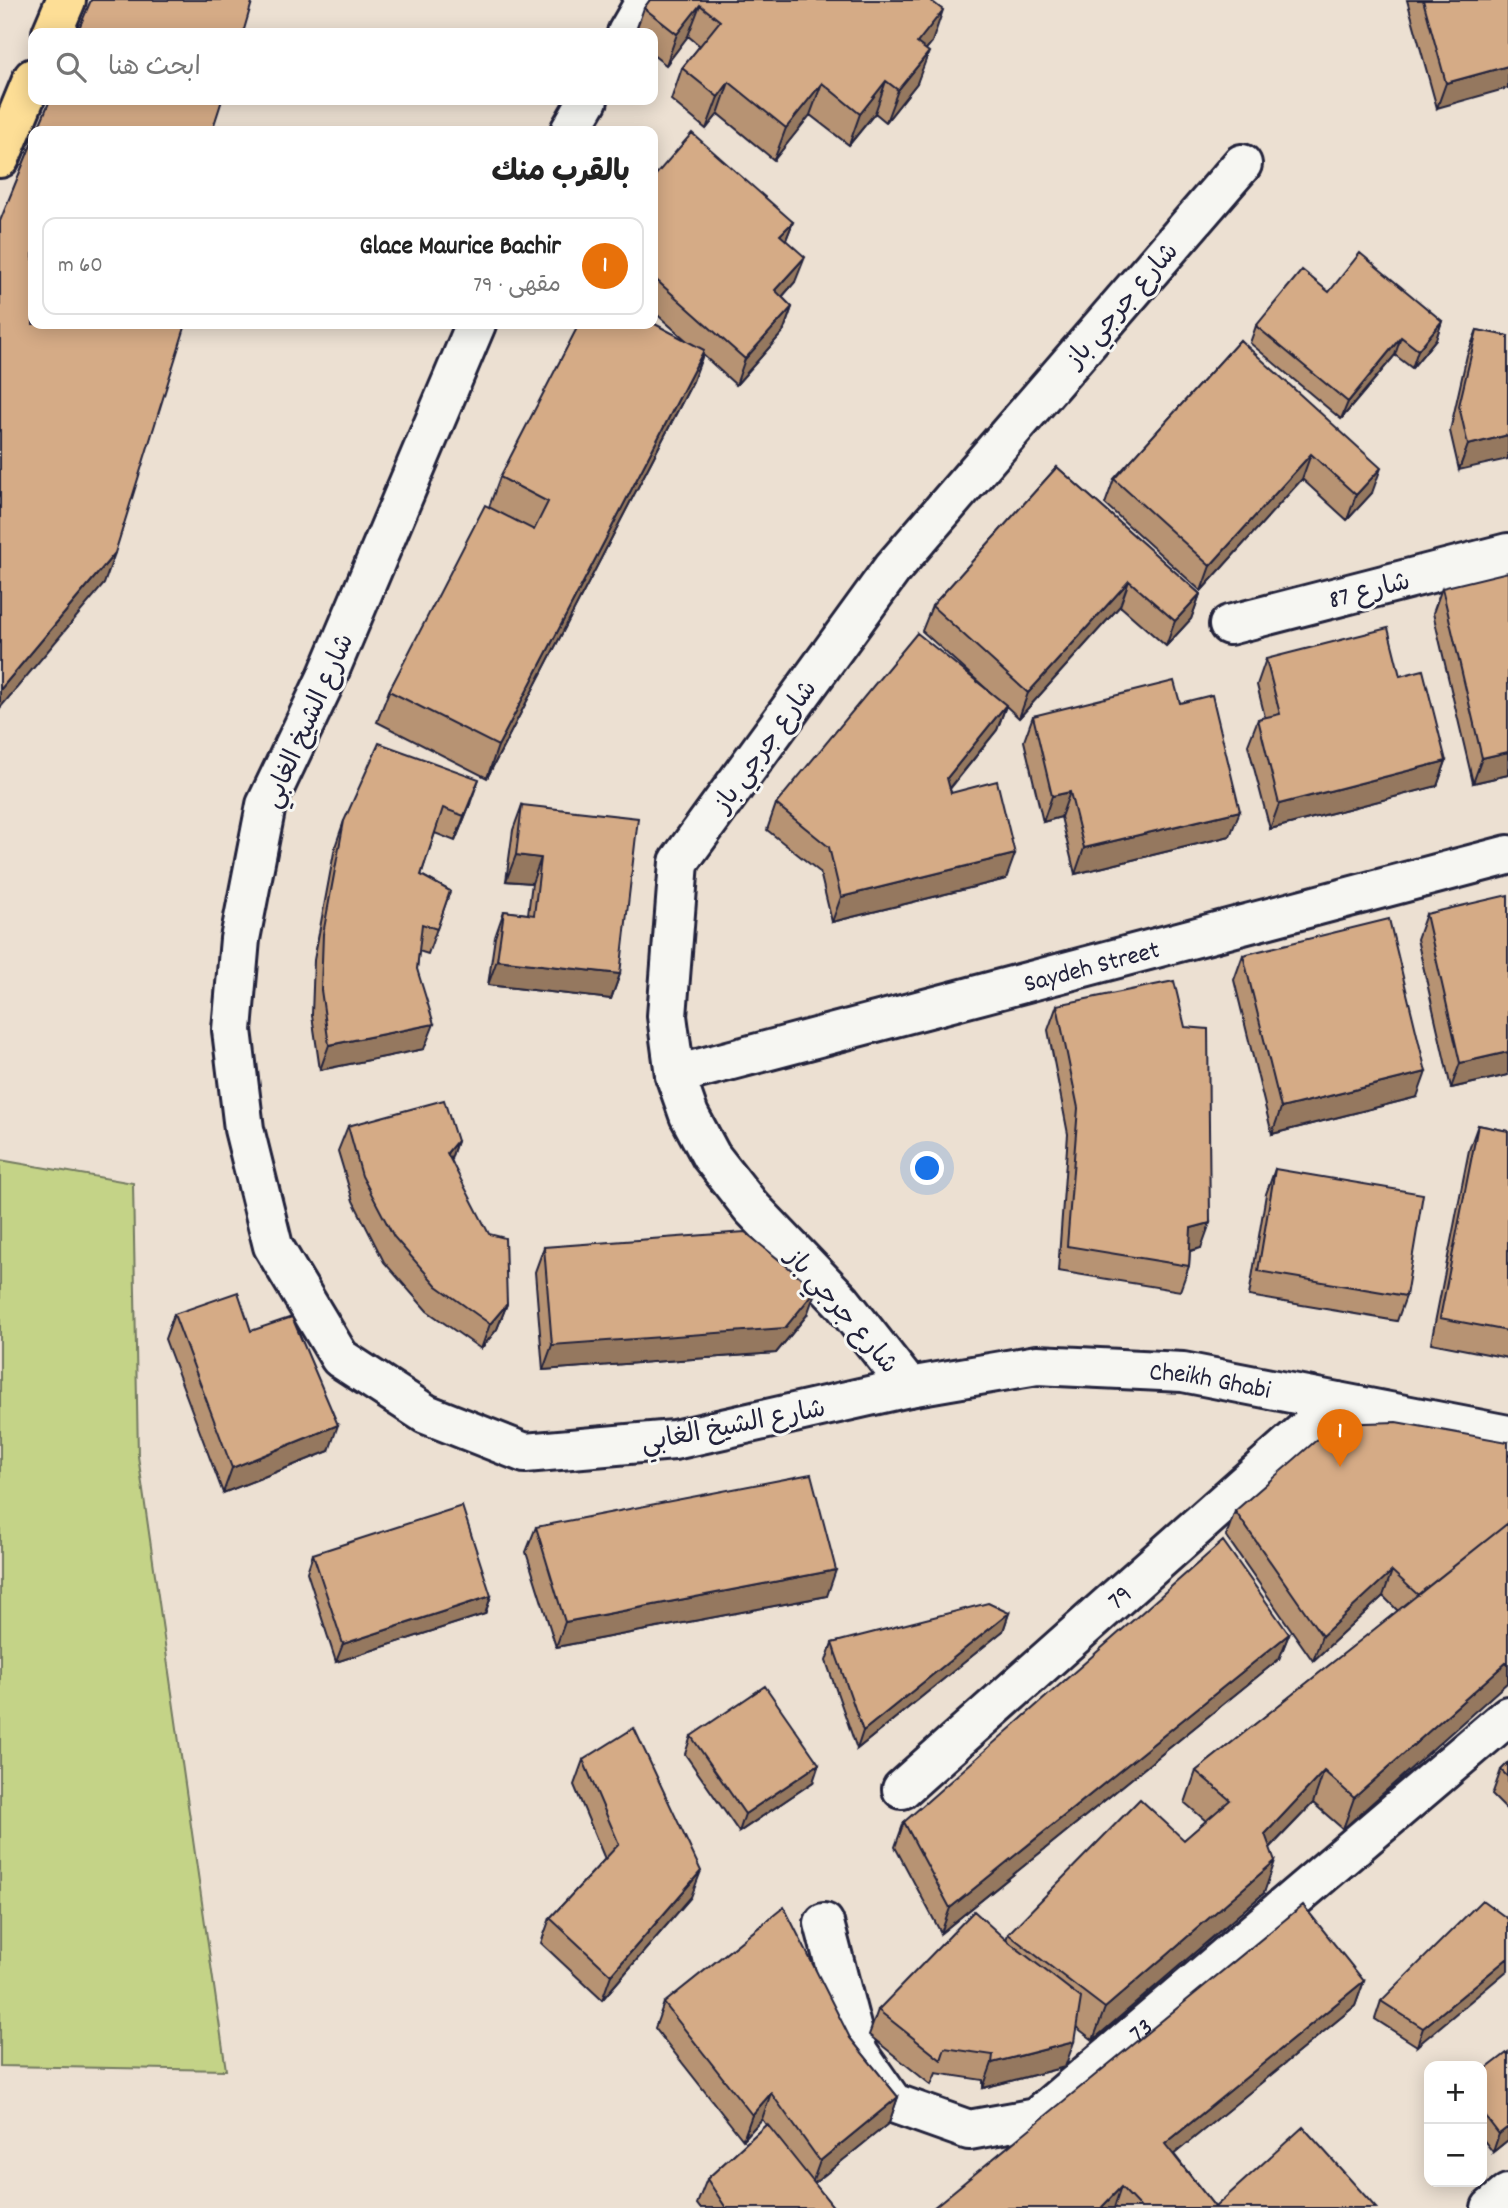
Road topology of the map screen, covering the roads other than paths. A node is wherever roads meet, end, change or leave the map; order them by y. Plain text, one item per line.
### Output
1 (66, 0) edge
2 (646, 0) edge
3 (54, 28) edge
4 (630, 28) edge
5 (28, 90) edge
6 (585, 105) edge
7 (573, 126) edge
8 (0, 158) edge
9 (1242, 164) dead end
10 (474, 329) edge
11 (1508, 553) edge
12 (1229, 625) dead end
13 (1508, 855) edge
14 (676, 1075) junction
15 (909, 1387) junction
16 (1337, 1402) junction
17 (1508, 1435) edge
18 (1508, 1716) edge
19 (902, 1789) dead end
20 (824, 1923) dead end
21 (1508, 2193) edge
22 (1491, 2208) edge

1 - 3 highway
2 - 4 street
5 - 8 highway
6 - 7 street
9 - 14 street, شارع جرجي باز
10 - 15 street, شارع الشيخ الغابي
11 - 12 street, شارع 87
13 - 14 street, Saydeh Street
14 - 15 street, شارع جرجي باز
15 - 16 street, Cheikh Ghabi
16 - 17 street, Cheikh Ghabi
16 - 19 street, 79
18 - 20 street, 73
21 - 22 street

